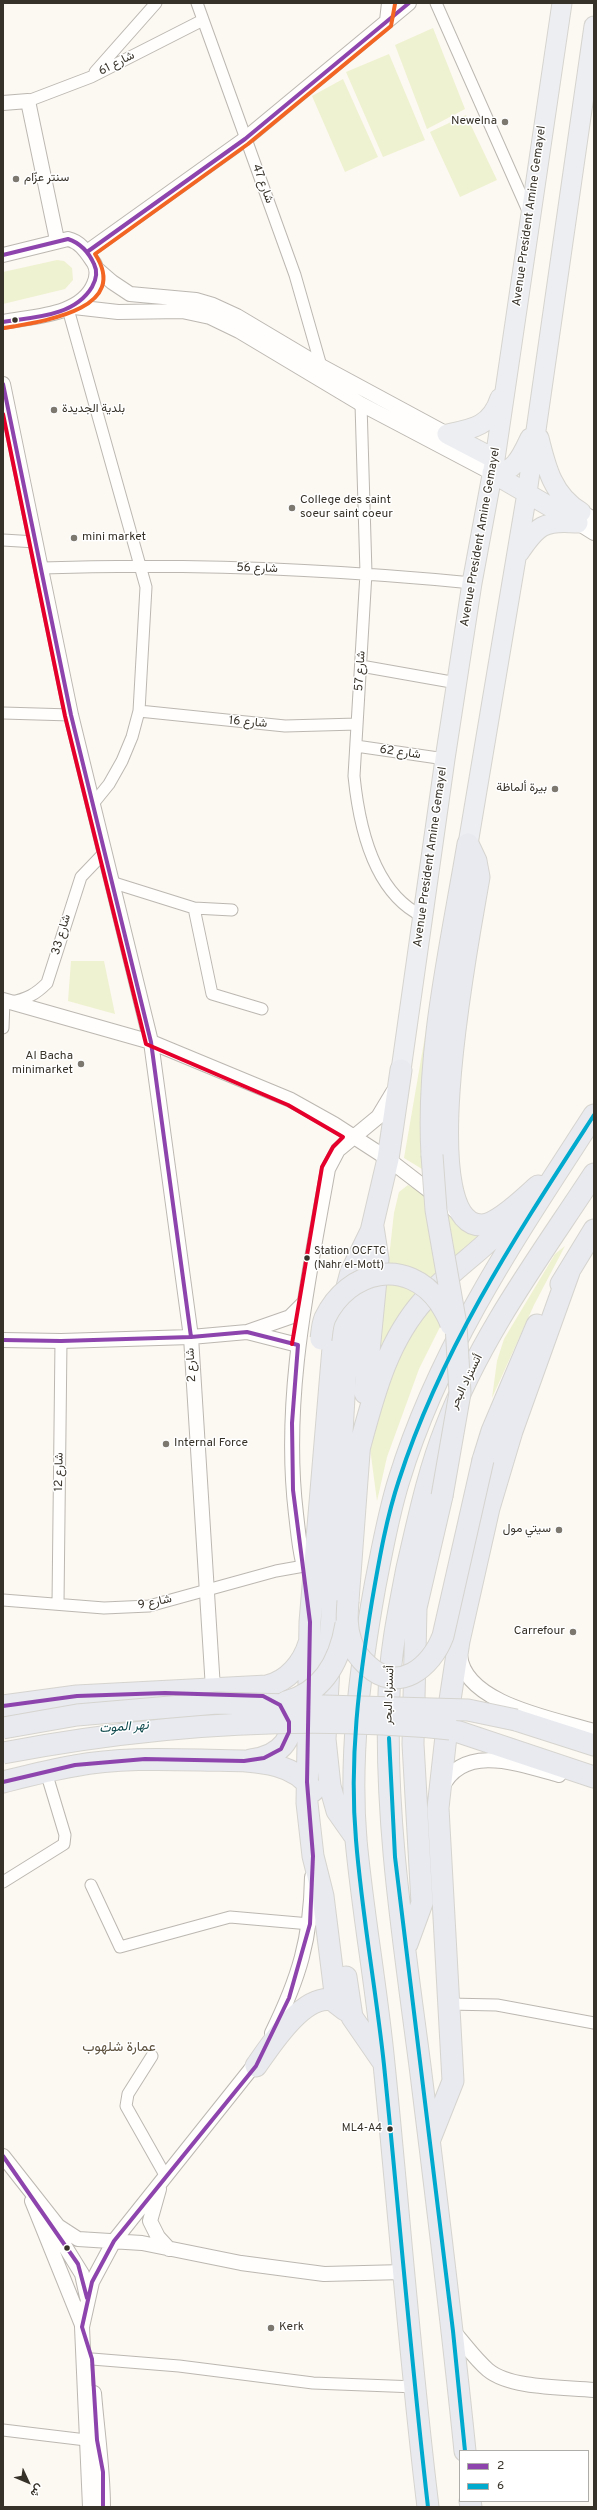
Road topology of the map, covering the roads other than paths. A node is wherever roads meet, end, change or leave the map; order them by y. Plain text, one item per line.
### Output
1 (156, 3) edge
2 (197, 3) edge
3 (389, 3) edge
4 (409, 3) edge
5 (436, 3) edge
6 (562, 3) edge
7 (203, 20) junction
8 (388, 21) junction
9 (594, 26) edge
10 (91, 77) junction
11 (28, 101) junction
12 (3, 103) edge
13 (3, 113) edge
14 (245, 139) junction
15 (530, 213) junction
16 (57, 240) junction
17 (87, 252) junction
18 (3, 254) edge
19 (97, 269) junction
20 (71, 308) junction
21 (3, 322) edge
22 (321, 366) junction
23 (507, 376) junction
24 (3, 384) edge
25 (361, 404) junction
26 (537, 424) junction
27 (447, 434) junction
28 (494, 466) junction
29 (527, 493) junction
30 (587, 522) edge
31 (3, 540) edge
32 (36, 542) junction
33 (517, 555) junction
34 (142, 565) junction
35 (42, 568) junction
36 (366, 573) junction
37 (472, 583) junction
38 (362, 666) junction
39 (457, 683) junction
40 (139, 711) junction
41 (3, 713) edge
42 (71, 715) junction
43 (357, 724) junction
44 (356, 746) junction
45 (445, 759) junction
46 (92, 805) junction
47 (468, 844) junction
48 (103, 854) junction
49 (111, 882) junction
50 (194, 908) junction
51 (232, 910) dead end
52 (422, 916) junction
53 (6, 1001) edge
54 (262, 1009) dead end
55 (3, 1028) edge
56 (151, 1042) junction
57 (401, 1070) junction
58 (594, 1114) edge
59 (353, 1136) junction
60 (388, 1159) junction
61 (594, 1174) edge
62 (538, 1186) junction
63 (463, 1216) junction
64 (373, 1227) junction
65 (594, 1230) edge
66 (569, 1272) junction
67 (305, 1302) junction
68 (247, 1332) junction
69 (191, 1337) junction
70 (3, 1340) edge
71 (456, 1340) junction
72 (61, 1341) junction
73 (298, 1345) junction
74 (358, 1453) junction
75 (303, 1564) junction
76 (208, 1590) junction
77 (3, 1600) edge
78 (58, 1603) junction
79 (347, 1610) junction
80 (310, 1630) junction
81 (459, 1642) junction
82 (213, 1689) junction
83 (165, 1693) junction
84 (275, 1704) junction
85 (3, 1706) edge
86 (3, 1728) edge
87 (594, 1731) edge
88 (594, 1745) edge
89 (3, 1753) edge
90 (244, 1761) junction
91 (46, 1772) junction
92 (594, 1776) edge
93 (3, 1782) edge
94 (307, 1782) junction
95 (594, 1786) edge
96 (438, 1808) junction
97 (356, 1838) junction
98 (313, 1856) junction
99 (3, 1882) edge
100 (91, 1885) dead end
101 (310, 1924) junction
102 (405, 1950) junction
103 (336, 2002) junction
104 (448, 2004) junction
105 (352, 2017) junction
106 (594, 2023) edge
107 (152, 2056) dead end
108 (384, 2064) junction
109 (256, 2066) junction
110 (430, 2142) junction
111 (3, 2156) edge
112 (164, 2176) junction
113 (27, 2188) junction
114 (114, 2241) junction
115 (169, 2249) junction
116 (404, 2272) junction
117 (87, 2298) junction
118 (82, 2327) junction
119 (453, 2331) junction
120 (92, 2359) junction
121 (416, 2387) junction
122 (594, 2390) edge
123 (3, 2430) edge
124 (86, 2440) junction
125 (465, 2450) edge
126 (90, 2507) edge
127 (103, 2507) edge
128 (428, 2507) edge

1 - 10 street
2 - 7 street, شارع 47
3 - 8 street
4 - 8 street
5 - 15 street
6 - 15 highway, Avenue President Amine Gemayel
7 - 10 street, شارع 61
7 - 14 street, شارع 47
8 - 14 street
9 - 26 highway
10 - 11 street, شارع 61
11 - 12 street
11 - 13 street
11 - 16 street
14 - 17 street
14 - 22 street, شارع 47
15 - 23 highway, Avenue President Amine Gemayel
16 - 17 street
16 - 18 street
17 - 19 street
19 - 20 street
19 - 22 street
20 - 21 street
20 - 25 street
20 - 34 street
22 - 27 street
23 - 27 highway
23 - 28 highway, Avenue President Amine Gemayel
24 - 32 street, شارع 2
25 - 28 street
25 - 36 street, شارع 57
26 - 28 highway
26 - 29 highway
26 - 30 highway
27 - 28 highway
28 - 29 highway
28 - 37 highway, Avenue President Amine Gemayel
29 - 30 highway
29 - 33 highway
30 - 33 highway
31 - 32 street
32 - 35 street, شارع 2
33 - 47 highway
34 - 35 street, شارع 56
34 - 36 street, شارع 56
34 - 40 street
35 - 42 street, شارع 2
36 - 37 street, شارع 56
36 - 38 street, شارع 57
37 - 39 highway, Avenue President Amine Gemayel
38 - 39 street
38 - 43 street, شارع 57
39 - 45 highway, Avenue President Amine Gemayel
40 - 43 street, شارع 16
40 - 46 street
41 - 42 street
42 - 46 street, شارع 2
43 - 44 street, شارع 57
44 - 45 street, شارع 62
44 - 52 street, شارع 57
45 - 52 highway, Avenue President Amine Gemayel
46 - 48 street, شارع 2
47 - 63 highway
47 - 71 highway, bridge
48 - 49 street, شارع 2
48 - 53 street, شارع 33
49 - 50 street
49 - 56 street, شارع 2
50 - 51 street
50 - 54 street
52 - 57 highway, Avenue President Amine Gemayel
53 - 55 street
53 - 56 street
56 - 59 street
56 - 69 street, شارع 2
57 - 59 street
57 - 60 highway
58 - 62 highway
58 - 97 highway
59 - 60 street
59 - 67 street
60 - 63 street
60 - 64 highway
61 - 102 highway, أتستراد البحر
62 - 63 highway
62 - 74 highway
64 - 74 highway
64 - 80 highway
64 - 97 highway
65 - 66 highway
66 - 79 highway, bridge
66 - 81 highway
67 - 68 street
67 - 73 street
68 - 69 street
68 - 73 street
69 - 72 street
69 - 76 street, شارع 2
70 - 72 street
71 - 75 highway, bridge
71 - 102 highway, bridge
72 - 78 street, شارع 12
73 - 75 street
74 - 79 highway
75 - 76 street, شارع 9
75 - 80 highway
76 - 78 street, شارع 9
76 - 82 street, شارع 2
77 - 78 street, شارع 9
79 - 84 highway, bridge
80 - 82 highway
80 - 94 highway
81 - 87 street
81 - 96 highway
82 - 83 highway
83 - 85 highway
83 - 90 highway
84 - 86 highway, bridge
84 - 88 highway, bridge
89 - 92 highway, bridge
90 - 91 highway
90 - 94 highway
91 - 93 highway
91 - 99 street
94 - 98 highway
94 - 105 highway
95 - 96 street
96 - 104 highway
97 - 108 highway
98 - 101 street
98 - 103 highway
100 - 101 street
101 - 109 street
102 - 110 highway, أتستراد البحر
103 - 105 highway
103 - 109 highway
104 - 106 street
104 - 110 highway
105 - 108 highway
107 - 112 street
108 - 116 highway
109 - 112 street
110 - 119 highway, أتستراد البحر
111 - 113 street
112 - 114 street
112 - 115 street
113 - 114 street
113 - 117 street
113 - 118 street
114 - 115 street
114 - 117 street
115 - 116 street
116 - 121 highway
117 - 118 street
118 - 120 street
118 - 124 street
119 - 122 street
119 - 125 highway, أتستراد البحر
120 - 121 street
120 - 127 street
121 - 128 highway
123 - 124 street
124 - 126 street

